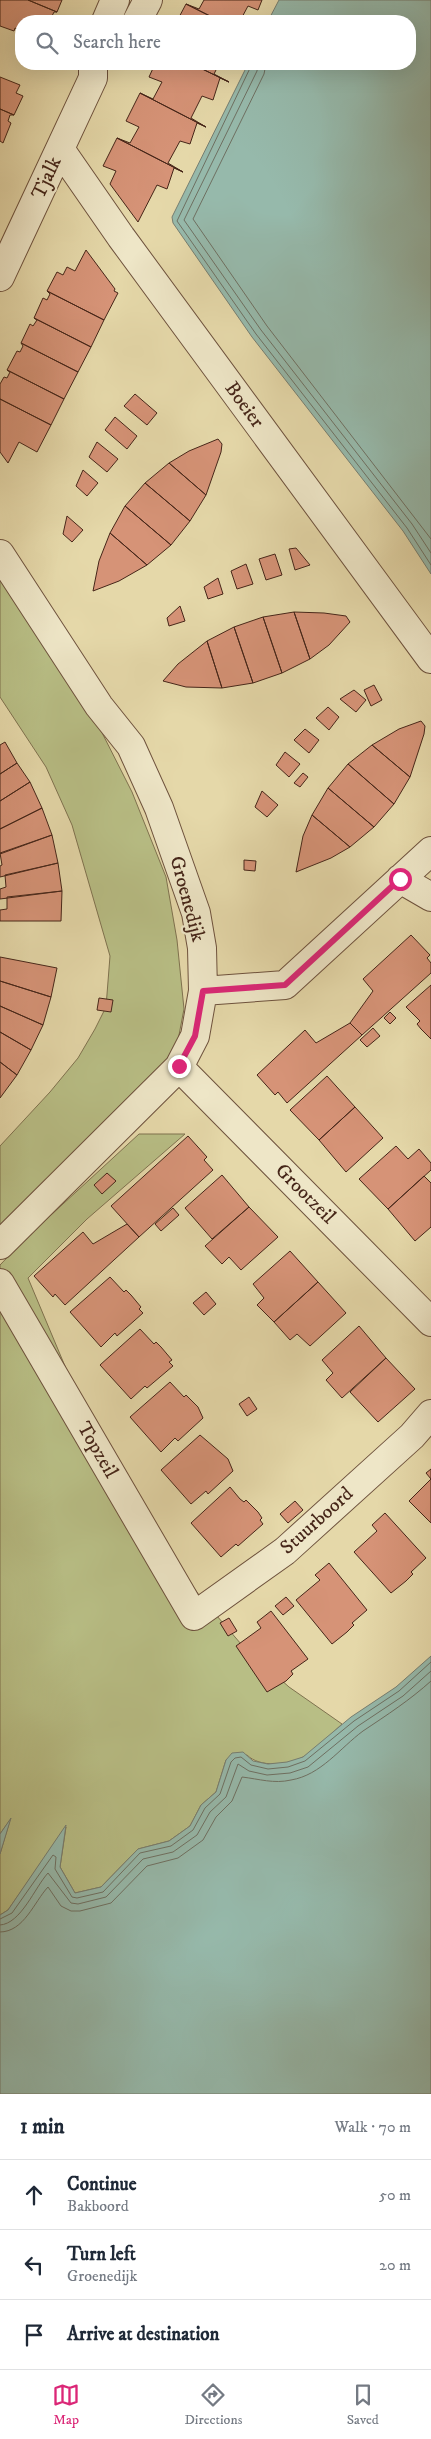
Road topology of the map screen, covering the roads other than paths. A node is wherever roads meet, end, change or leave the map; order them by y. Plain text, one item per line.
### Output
1 (115, 0) edge
2 (148, 0) edge
3 (109, 15) edge
4 (140, 15) edge
5 (98, 70) edge
6 (60, 149) junction
7 (0, 277) edge
8 (0, 554) edge
9 (431, 659) edge
10 (431, 851) edge
11 (400, 879) junction
12 (431, 897) edge
13 (203, 991) junction
14 (179, 1066) junction
15 (0, 1245) edge
16 (0, 1283) edge
17 (431, 1322) edge
18 (431, 1414) edge
19 (194, 1616) joint

1 - 3 street
2 - 4 street
5 - 6 street, Tjalk
6 - 7 street, Tjalk
6 - 9 street, Boeier
8 - 13 street, Groenedijk
10 - 11 street
11 - 12 street
11 - 13 street
13 - 14 street, Groenedijk
14 - 15 street, Groenedijk
14 - 17 street, Grootzeil
16 - 19 street, Topzeil
18 - 19 street, Stuurboord

